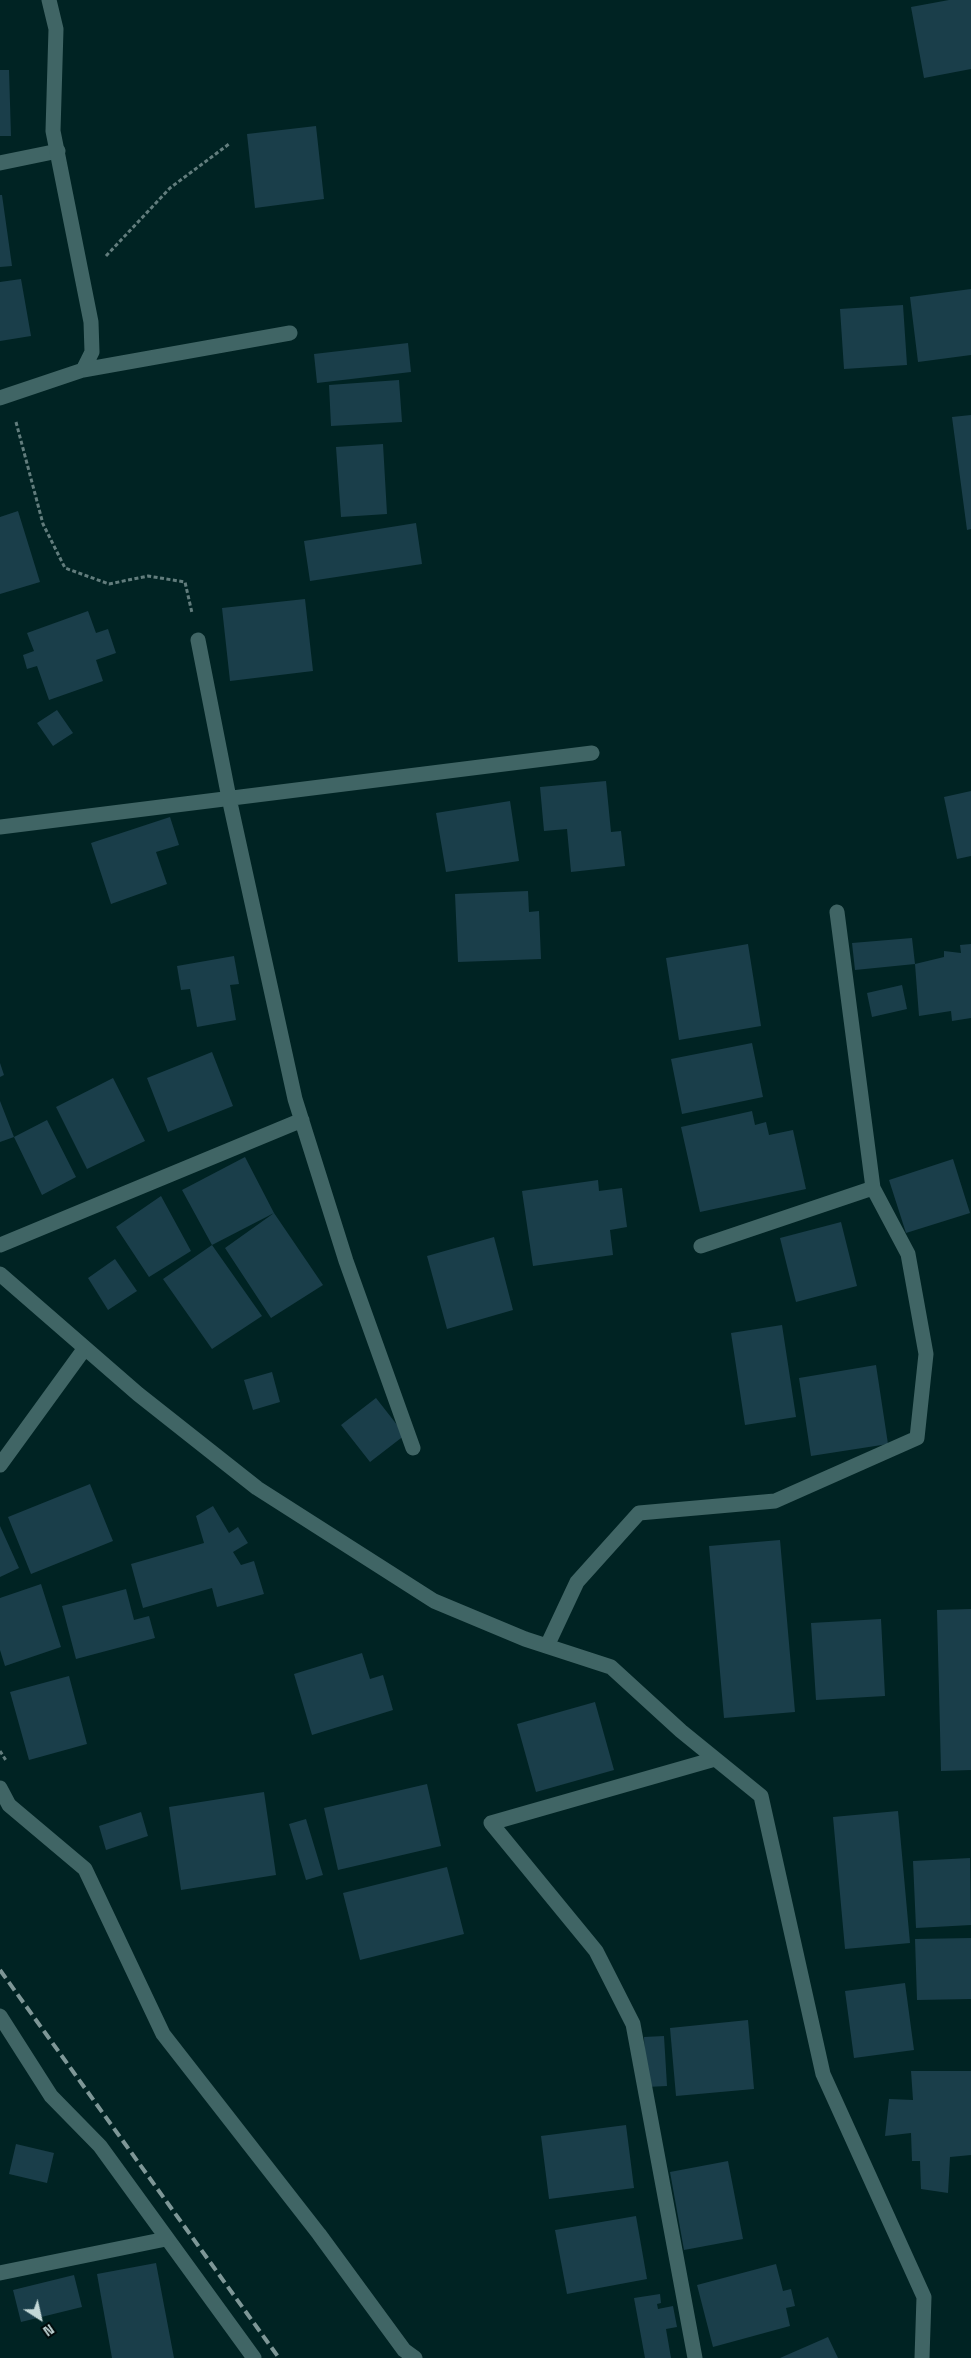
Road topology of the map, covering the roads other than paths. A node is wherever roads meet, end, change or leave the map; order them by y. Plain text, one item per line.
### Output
1 (49, 0) edge
2 (58, 151) junction
3 (0, 163) edge
4 (290, 333) dead end
5 (83, 370) junction
6 (4, 396) edge
7 (198, 640) road end
8 (592, 753) dead end
9 (229, 798) junction
10 (0, 826) edge
11 (837, 912) dead end
12 (302, 1120) junction
13 (874, 1188) junction
14 (0, 1245) edge
15 (701, 1246) dead end
16 (0, 1274) edge
17 (84, 1348) junction
18 (413, 1448) dead end
19 (0, 1465) edge
20 (547, 1646) junction
21 (715, 1759) junction
22 (0, 1788) edge
23 (0, 2016) edge
24 (166, 2238) junction
25 (0, 2273) edge
26 (254, 2358) edge
27 (415, 2358) edge
28 (696, 2358) edge
29 (922, 2358) edge

1 - 2 street
2 - 3 street
2 - 5 street
4 - 5 street
5 - 6 street
7 - 9 street
8 - 9 street
9 - 10 street
9 - 12 street
11 - 13 street
12 - 14 street
12 - 18 street
13 - 15 street
13 - 20 street
16 - 17 street
17 - 19 street
17 - 20 street
20 - 21 street
21 - 28 street
21 - 29 street
22 - 27 street
23 - 24 street
24 - 25 street
24 - 26 street

